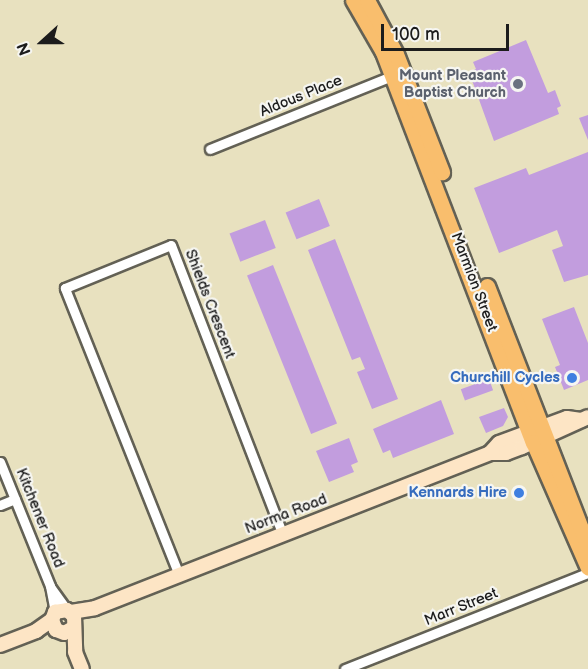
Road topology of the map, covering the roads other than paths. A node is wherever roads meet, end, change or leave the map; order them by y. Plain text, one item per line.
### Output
1 (353, 0) edge
2 (367, 0) edge
3 (398, 73) junction
4 (210, 149) dead end
5 (584, 418) edge
6 (538, 434) junction
7 (0, 462) edge
8 (15, 499) junction
9 (0, 505) edge
10 (282, 533) junction
11 (588, 546) edge
12 (588, 568) edge
13 (588, 573) edge
14 (179, 575) junction
15 (64, 621) junction
16 (0, 645) edge
17 (82, 669) edge
18 (345, 669) edge

1 - 3 main road, Marmion Street
2 - 3 main road, Marmion Street
3 - 4 street, Aldous Place
3 - 6 main road, Marmion Street
5 - 6 street, Norma Road
6 - 10 street, Norma Road
6 - 11 main road, Marmion Street
6 - 12 main road, Marmion Street
7 - 8 street, Kitchener Road
8 - 9 street
8 - 15 street, Kitchener Road
10 - 14 street, Norma Road
10 - 14 street, Shields Crescent
13 - 18 street, Marr Street
14 - 15 street, Norma Road
15 - 16 street
15 - 17 street, Kitchener Road

